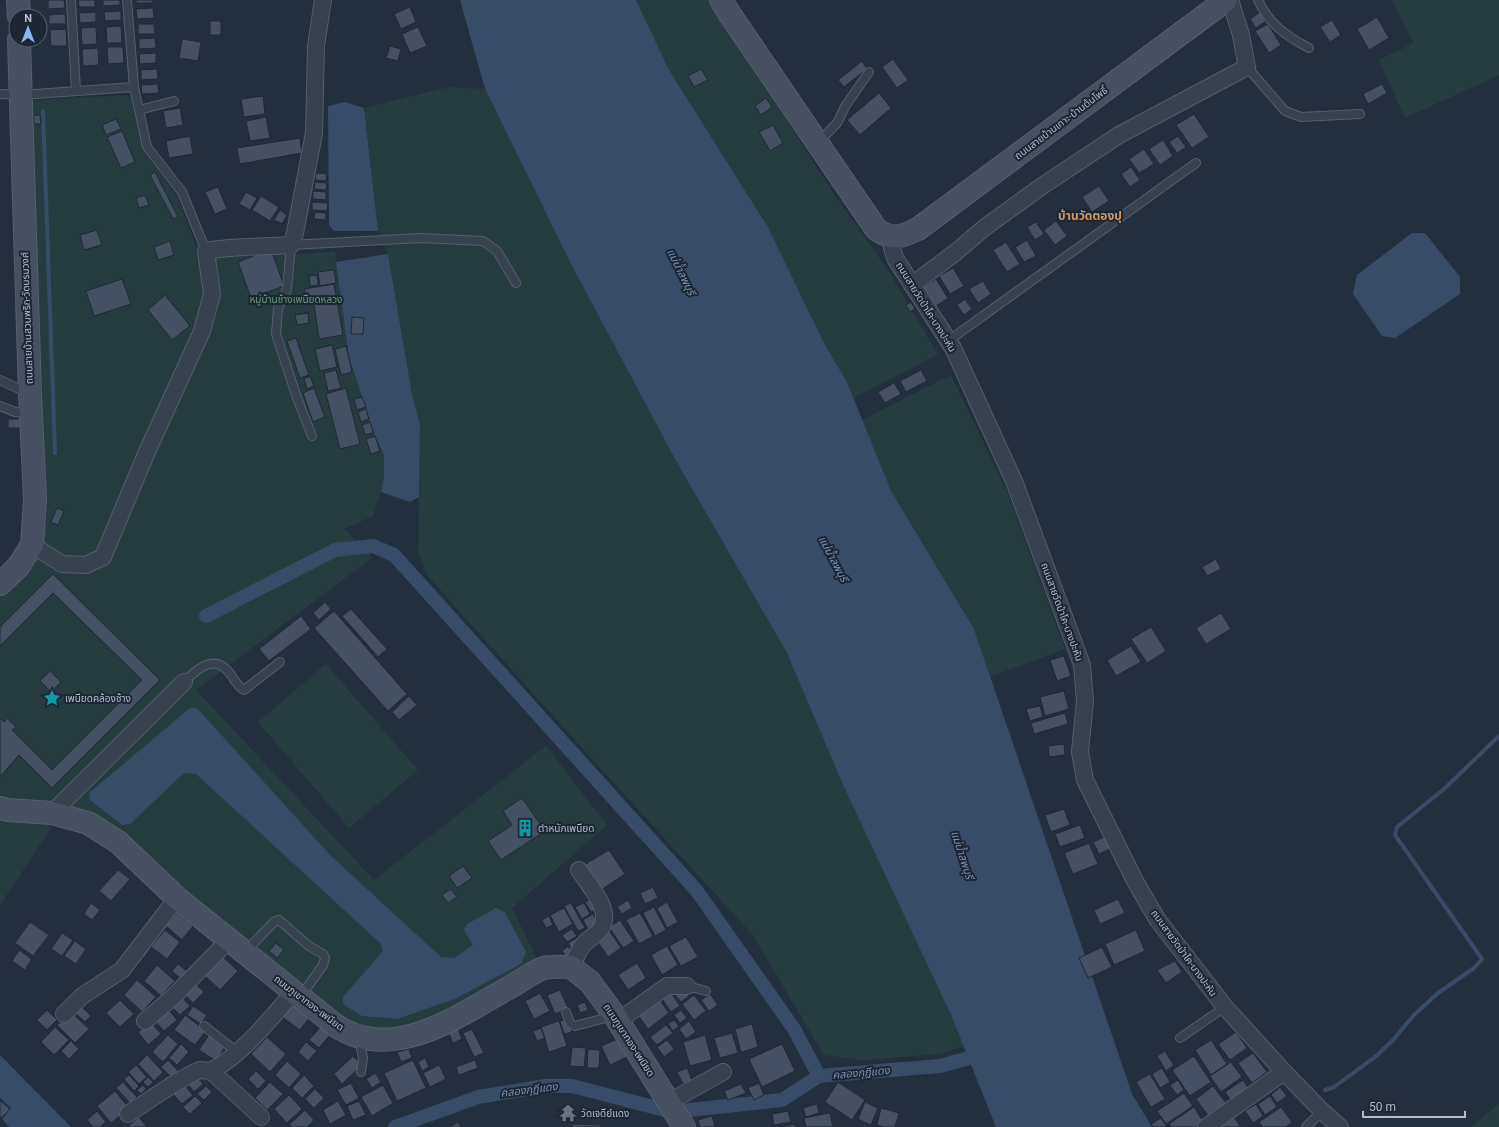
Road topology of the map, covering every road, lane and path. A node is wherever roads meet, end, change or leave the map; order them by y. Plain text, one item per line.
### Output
1 (71, 0) edge
2 (127, 0) edge
3 (323, 0) edge
4 (721, 0) edge
5 (1226, 0) edge
6 (1230, 0) edge
7 (1258, 0) edge
8 (18, 48) edge
9 (1309, 48) dead end
10 (1247, 68) junction
11 (869, 72) dead end
12 (134, 87) junction
13 (76, 91) junction
14 (10, 94) edge
15 (174, 101) dead end
16 (139, 110) junction
17 (1360, 114) dead end
18 (818, 144) junction
19 (1196, 163) dead end
20 (892, 237) junction
21 (290, 245) junction
22 (206, 251) junction
23 (516, 283) dead end
24 (912, 285) junction
25 (948, 341) junction
26 (0, 380) edge
27 (30, 404) junction
28 (0, 406) edge
29 (312, 436) dead end
30 (32, 545) junction
31 (1, 582) edge
32 (280, 662) dead end
33 (184, 682) joint
34 (0, 808) edge
35 (52, 813) junction
36 (579, 870) dead end
37 (177, 898) junction
38 (237, 947) junction
39 (571, 967) junction
40 (687, 986) joint
41 (706, 991) dead end
42 (297, 995) junction
43 (1225, 1007) junction
44 (566, 1012) dead end
45 (64, 1014) dead end
46 (617, 1018) junction
47 (145, 1021) dead end
48 (204, 1026) dead end
49 (358, 1036) junction
50 (1180, 1038) dead end
51 (237, 1052) junction
52 (211, 1071) junction
53 (361, 1072) dead end
54 (723, 1072) dead end
55 (1284, 1072) junction
56 (1322, 1111) junction
57 (128, 1114) dead end
58 (676, 1114) edge
59 (260, 1122) edge
60 (1206, 1127) edge
61 (1306, 1127) edge
62 (1340, 1127) edge

1 - 13 lane
2 - 12 lane
3 - 21 street
4 - 18 street
5 - 20 street, ถนนสายบ้านเกาะ-บ้านต้นโพธิ์
6 - 10 street
7 - 9 lane
8 - 14 street, ถนนสายบ้านสวนพริก-วัดบรมวงศ์
10 - 17 lane
10 - 24 street
11 - 18 lane
12 - 13 lane
12 - 16 lane
13 - 14 lane
14 - 27 street, ถนนสายบ้านสวนพริก-วัดบรมวงศ์
15 - 16 lane
16 - 22 lane
18 - 20 street
19 - 25 lane
20 - 24 street, ถนนสายวัดป่าโค-บางปะหัน
21 - 22 street
21 - 23 lane
21 - 29 lane
22 - 30 street
24 - 25 street, ถนนสายวัดป่าโค-บางปะหัน
25 - 43 street, ถนนสายวัดป่าโค-บางปะหัน
26 - 27 lane
27 - 28 lane
27 - 30 street, ถนนสายบ้านสวนพริก-วัดบรมวงศ์
30 - 31 street, ถนนสายบ้านสวนพริก-วัดบรมวงศ์
32 - 33 lane
33 - 35 street
34 - 35 street, ถนนภูเขาทอง-เพนียด
35 - 37 street, ถนนภูเขาทอง-เพนียด
36 - 39 street
37 - 38 street, ถนนภูเขาทอง-เพนียด
37 - 45 street
38 - 42 street, ถนนภูเขาทอง-เพนียด
38 - 42 lane
38 - 47 street
39 - 46 street, ถนนภูเขาทอง-เพนียด
39 - 49 street, ถนนภูเขาทอง-เพนียด
40 - 41 lane
40 - 46 street
42 - 49 street, ถนนภูเขาทอง-เพนียด
42 - 51 street
43 - 50 lane
43 - 55 street, ถนนสายวัดป่าโค-บางปะหัน
44 - 46 lane
46 - 58 street, ถนนภูเขาทอง-เพนียด
48 - 51 lane
49 - 53 lane
51 - 52 street
52 - 57 street
52 - 59 street
54 - 58 street
55 - 56 street, ถนนสายวัดป่าโค-บางปะหัน
55 - 60 street
56 - 61 lane
56 - 62 street, ถนนสายวัดป่าโค-บางปะหัน

